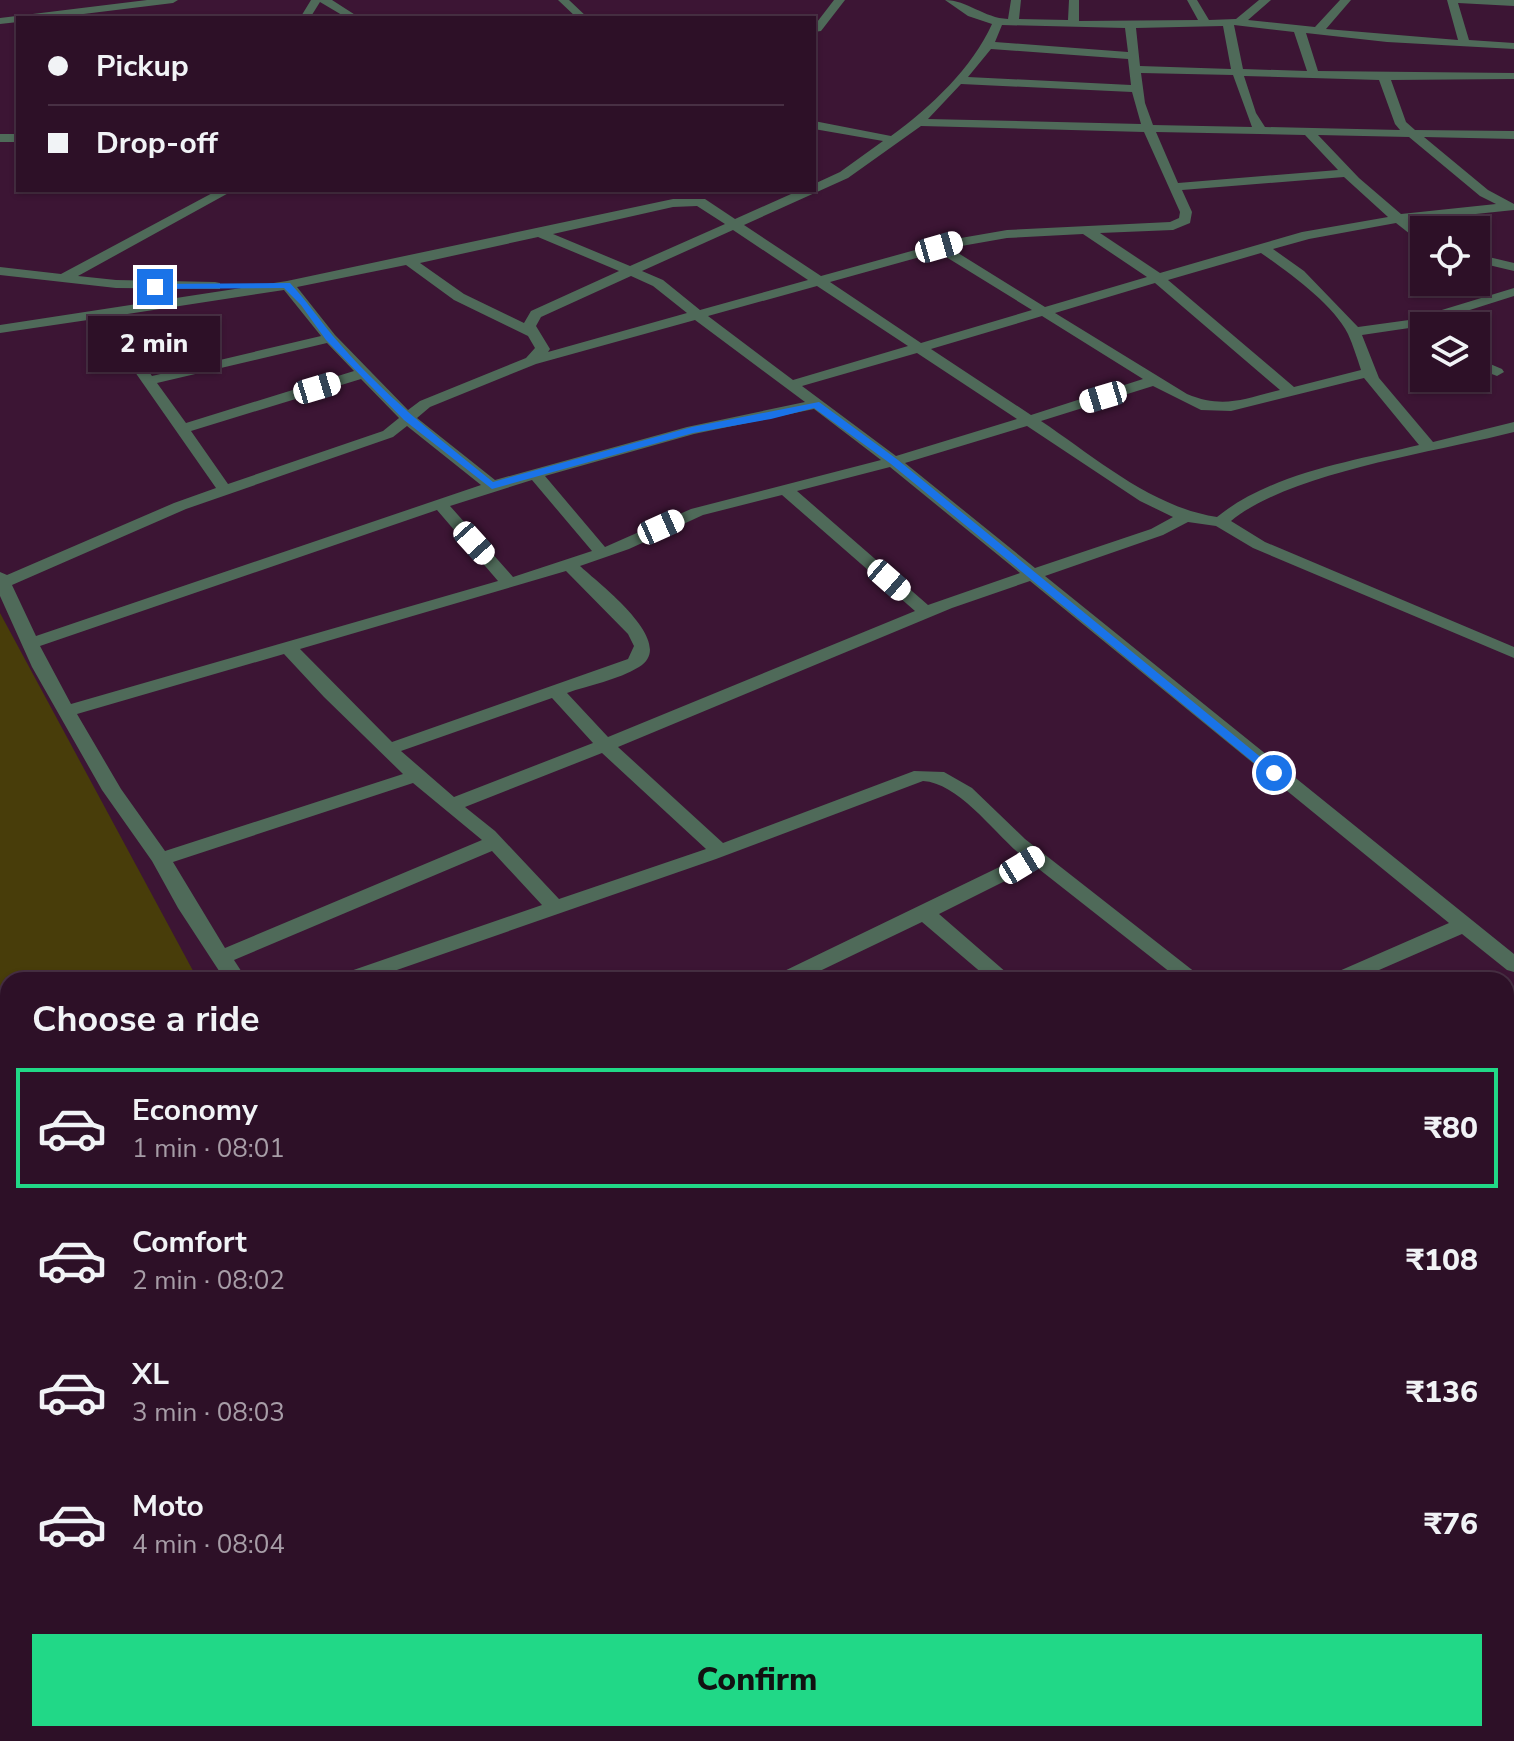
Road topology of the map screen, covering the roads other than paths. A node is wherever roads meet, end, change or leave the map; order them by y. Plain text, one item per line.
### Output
1 (173, 0) edge
2 (324, 0) edge
3 (563, 0) edge
4 (840, 0) edge
5 (950, 0) edge
6 (1016, 0) edge
7 (1074, 0) edge
8 (1192, 0) edge
9 (1266, 0) edge
10 (1346, 0) edge
11 (1454, 0) edge
12 (1514, 3) edge
13 (41, 16) edge
14 (352, 16) edge
15 (581, 16) edge
16 (1006, 22) junction
17 (1205, 22) junction
18 (1234, 22) junction
19 (1073, 25) junction
20 (1130, 25) junction
21 (817, 29) dead end
22 (1299, 29) junction
23 (1318, 31) junction
24 (1465, 44) junction
25 (988, 45) junction
26 (1514, 46) edge
27 (1134, 62) junction
28 (1240, 72) junction
29 (1314, 75) junction
30 (1514, 76) edge
31 (1384, 77) junction
32 (958, 80) junction
33 (1138, 89) junction
34 (918, 122) junction
35 (816, 125) edge
36 (1149, 130) junction
37 (1262, 131) junction
38 (1310, 134) junction
39 (1413, 134) junction
40 (1514, 135) edge
41 (895, 140) junction
42 (1347, 173) junction
43 (1173, 187) junction
44 (816, 190) edge
45 (218, 192) edge
46 (811, 192) edge
47 (1512, 207) edge
48 (1395, 218) junction
49 (734, 224) junction
50 (1410, 230) edge
51 (1087, 231) junction
52 (538, 232) junction
53 (939, 247) junction
54 (1262, 247) junction
55 (409, 261) junction
56 (1490, 261) edge
57 (1514, 267) edge
58 (0, 271) edge
59 (631, 273) junction
60 (1156, 277) junction
61 (60, 280) junction
62 (819, 281) junction
63 (287, 285) junction
64 (1514, 292) edge
65 (1045, 310) junction
66 (113, 312) junction
67 (695, 313) junction
68 (1404, 326) junction
69 (0, 329) edge
70 (1410, 329) edge
71 (1354, 332) junction
72 (533, 333) junction
73 (330, 338) junction
74 (919, 346) junction
75 (531, 361) junction
76 (1490, 369) edge
77 (1369, 372) junction
78 (1497, 372) dead end
79 (364, 373) junction
80 (1156, 380) junction
81 (148, 381) junction
82 (791, 385) junction
83 (1291, 392) junction
84 (816, 404) junction
85 (407, 418) junction
86 (1029, 419) junction
87 (180, 430) junction
88 (1511, 432) edge
89 (1430, 448) junction
90 (894, 462) junction
91 (535, 474) junction
92 (492, 486) junction
93 (224, 489) junction
94 (787, 491) junction
95 (439, 503) junction
96 (1186, 517) junction
97 (1220, 522) junction
98 (603, 554) junction
99 (569, 565) junction
100 (1032, 575) junction
101 (2, 580) edge
102 (509, 583) junction
103 (926, 612) junction
104 (29, 644) junction
105 (288, 647) junction
106 (1514, 653) edge
107 (555, 691) junction
108 (66, 711) junction
109 (605, 745) junction
110 (390, 749) junction
111 (416, 776) junction
112 (452, 805) junction
113 (495, 842) junction
114 (720, 851) junction
115 (1036, 857) junction
116 (161, 859) junction
117 (556, 908) junction
118 (923, 912) junction
119 (1464, 925) junction
120 (222, 957) junction
121 (1512, 962) edge
122 (231, 972) edge
123 (369, 972) edge
124 (814, 972) edge
125 (994, 972) edge
126 (1184, 972) edge
127 (1355, 972) edge

1 - 13 street
2 - 14 street
3 - 15 street
4 - 21 street
5 - 16 street
6 - 16 street
7 - 19 street
8 - 17 street
9 - 18 street
10 - 23 street
11 - 12 street
11 - 24 street
16 - 19 street
16 - 25 street
17 - 18 street
17 - 20 street
18 - 22 street
18 - 28 street
19 - 20 street
20 - 27 street
22 - 23 street
22 - 29 street
23 - 24 street
24 - 26 street
25 - 27 street
25 - 32 street
27 - 28 street
27 - 33 street
28 - 29 street
28 - 37 street
29 - 31 street
30 - 31 street
31 - 39 street
32 - 33 street
32 - 34 street
33 - 36 street
34 - 36 street
34 - 41 street
35 - 41 street
36 - 37 street
36 - 43 street
37 - 38 street
38 - 39 street
38 - 42 street
39 - 40 street
39 - 47 street
41 - 44 street
42 - 43 street
42 - 48 street
43 - 51 street
45 - 61 street
46 - 49 street
47 - 48 street
48 - 50 street
48 - 54 street
49 - 52 street
49 - 59 street
49 - 62 street
51 - 53 street
51 - 60 street
52 - 55 street
52 - 59 street
53 - 62 street
53 - 65 street
54 - 60 street
54 - 71 street
55 - 63 street
55 - 72 street
56 - 57 street
58 - 61 street
59 - 67 street
59 - 72 street
60 - 65 street
60 - 83 street
61 - 63 street
62 - 67 street
62 - 74 street
63 - 66 street
63 - 73 street
64 - 68 street
65 - 74 street
65 - 80 street
66 - 69 street
66 - 81 street
67 - 75 street
67 - 82 street
68 - 70 street
68 - 71 street
71 - 77 street
72 - 75 street
73 - 79 street
73 - 81 street
74 - 82 street
74 - 86 street
75 - 85 street
76 - 78 street
77 - 83 street
77 - 89 street
79 - 85 street
79 - 87 street
80 - 83 street
80 - 86 street
81 - 87 street
82 - 84 street
84 - 90 street
84 - 91 street
85 - 92 street
85 - 93 street
86 - 90 street
86 - 96 street
87 - 93 street
88 - 89 street
89 - 97 street
90 - 94 street
90 - 100 street
91 - 92 street
91 - 98 street
92 - 95 street
93 - 101 street
94 - 98 street
94 - 103 street
95 - 102 street
95 - 104 street
96 - 97 street
96 - 100 street
97 - 106 street
98 - 99 street
99 - 102 street
99 - 107 street
100 - 103 street
100 - 119 street
101 - 104 street
102 - 105 street
103 - 109 street
104 - 108 street
105 - 108 street
105 - 110 street
107 - 109 street
107 - 110 street
108 - 116 street
109 - 112 street
109 - 114 street
110 - 111 street
111 - 112 street
111 - 116 street
112 - 113 street
113 - 117 street
113 - 120 street
114 - 115 street
114 - 117 street
115 - 118 street
115 - 126 street
116 - 120 street
117 - 123 street
118 - 124 street
118 - 125 street
119 - 121 street
119 - 127 street
120 - 122 street

